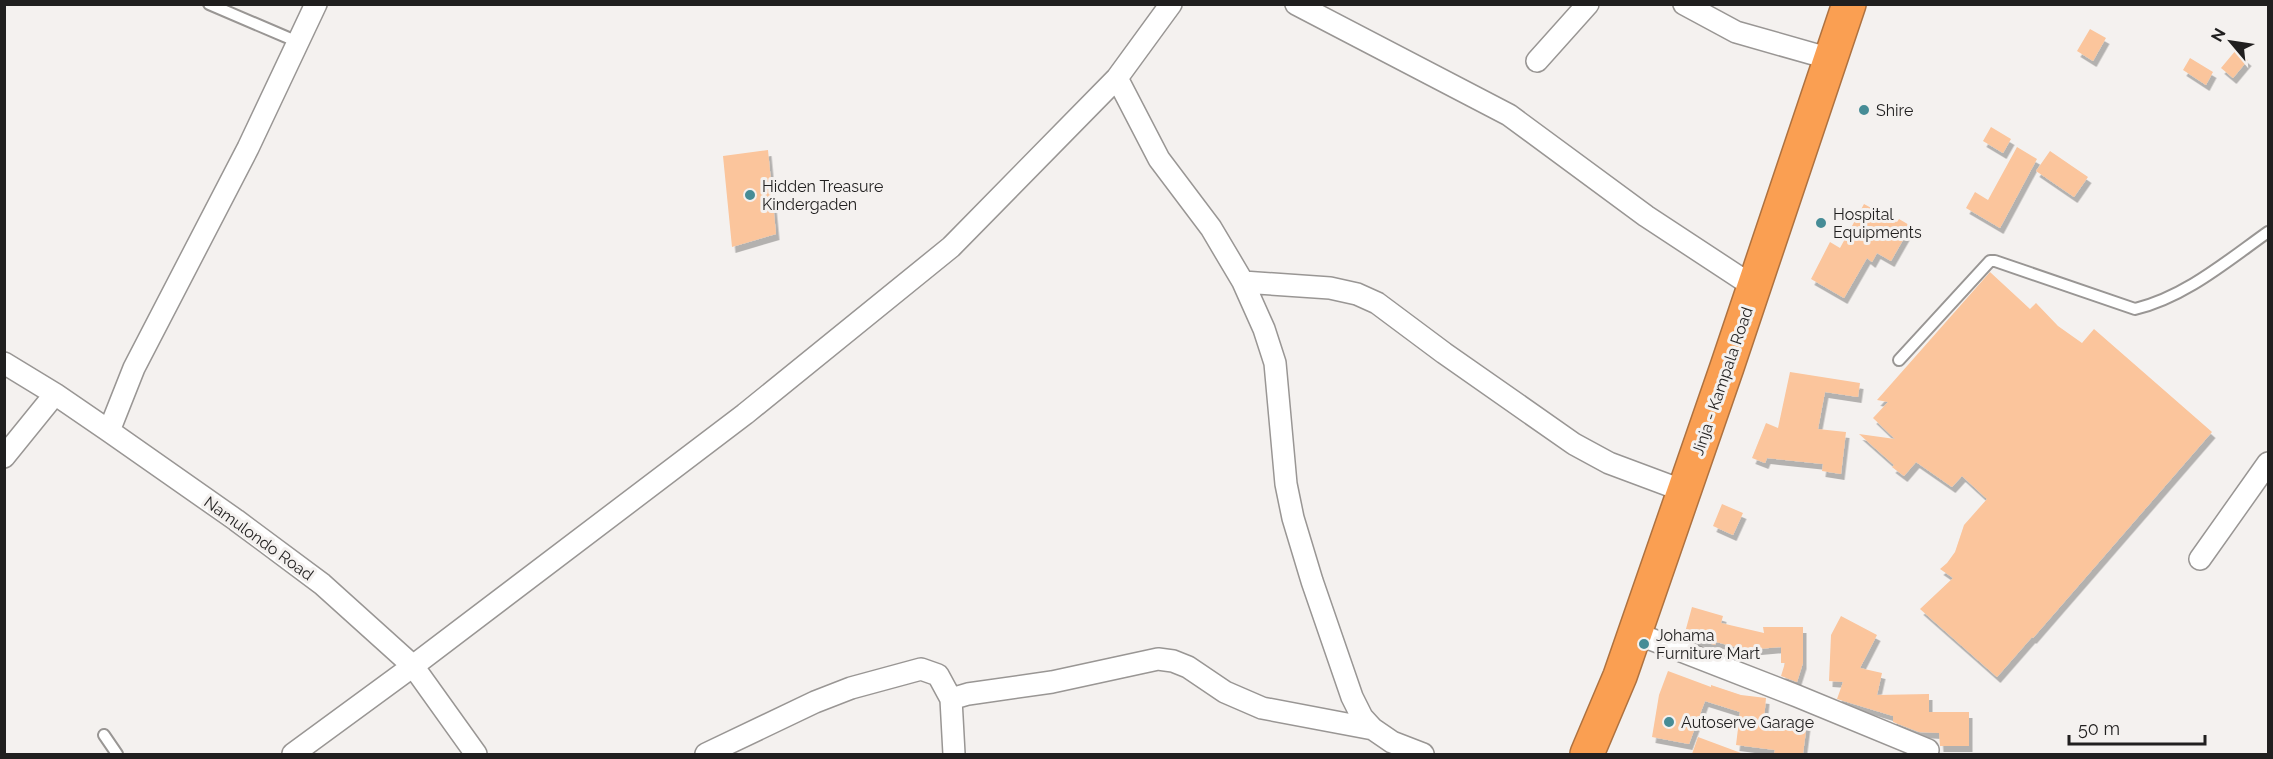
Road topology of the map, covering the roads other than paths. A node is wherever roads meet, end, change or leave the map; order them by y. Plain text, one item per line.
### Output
1 (209, 4) edge
2 (315, 4) edge
3 (1296, 4) edge
4 (1588, 4) edge
5 (1684, 4) edge
6 (1849, 4) edge
7 (1169, 5) edge
8 (298, 42) junction
9 (1831, 59) junction
10 (1537, 61) dead end
11 (1117, 78) junction
12 (2268, 232) edge
13 (1242, 282) junction
14 (1754, 287) junction
15 (1899, 360) dead end
16 (4, 363) edge
17 (55, 394) junction
18 (109, 431) junction
19 (4, 457) edge
20 (2268, 464) edge
21 (1684, 490) junction
22 (2200, 559) dead end
23 (1635, 633) junction
24 (413, 666) junction
25 (951, 699) junction
26 (1373, 729) junction
27 (104, 735) dead end
28 (1928, 750) dead end
29 (117, 754) edge
30 (293, 754) edge
31 (476, 754) edge
32 (706, 754) edge
33 (954, 754) edge
34 (1423, 754) edge
35 (1587, 754) edge

1 - 8 lane
2 - 8 street
3 - 14 street
4 - 10 street
5 - 9 street
6 - 9 highway, Jinja - Kampala Road
7 - 11 street
8 - 18 street
9 - 14 highway, Jinja - Kampala Road
11 - 13 street
11 - 24 street
12 - 15 lane
13 - 21 street
13 - 26 street
14 - 21 highway, Jinja - Kampala Road
16 - 17 street, Namulondo Road
17 - 18 street, Namulondo Road
17 - 19 street
18 - 24 street, Namulondo Road
20 - 22 street
21 - 23 highway, Jinja - Kampala Road
23 - 28 street
23 - 35 highway, Jinja - Kampala Road
24 - 30 street
24 - 31 street, Namulondo Road
25 - 26 street
25 - 32 street
25 - 33 street
26 - 34 street
27 - 29 lane

